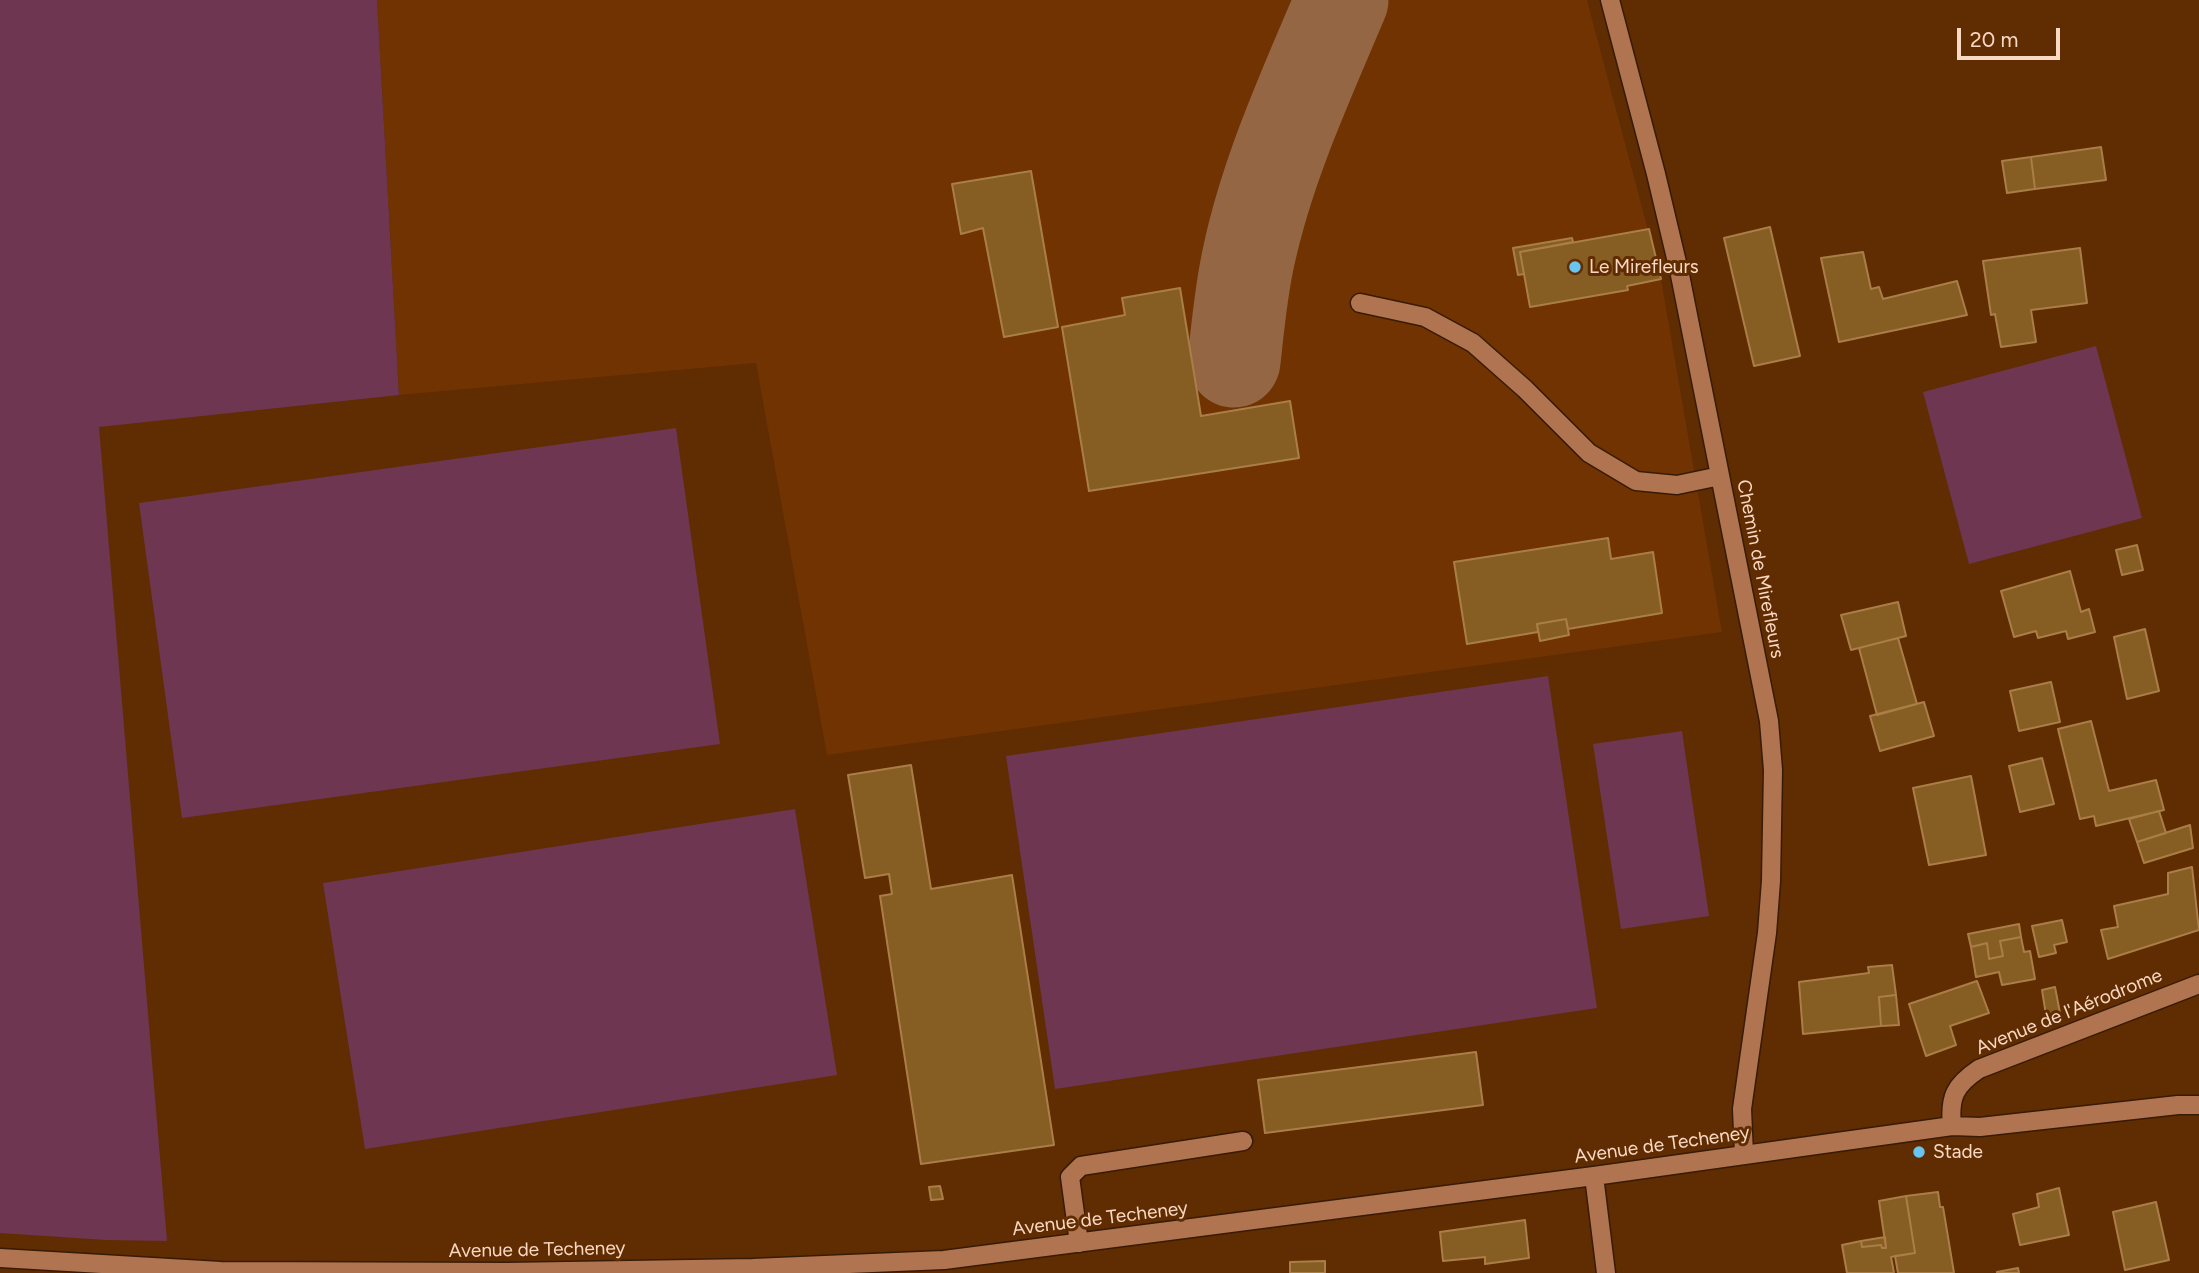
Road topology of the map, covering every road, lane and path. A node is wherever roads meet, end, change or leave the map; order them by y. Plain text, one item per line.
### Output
1 (1610, 0) edge
2 (1360, 303) dead end
3 (1720, 476) junction
4 (2199, 984) edge
5 (2199, 1105) edge
6 (1952, 1126) junction
7 (1243, 1142) dead end
8 (1744, 1155) junction
9 (1594, 1176) junction
10 (1079, 1243) junction
11 (0, 1258) edge
12 (99, 1268) edge
13 (753, 1270) edge
14 (1605, 1273) edge

1 - 3 street, Chemin de Mirefleurs
2 - 3 street
3 - 8 street, Chemin de Mirefleurs
4 - 6 street, Avenue de l'Aérodrome
5 - 6 street, Avenue de Techeney
6 - 8 street, Avenue de Techeney
7 - 10 street
8 - 9 street, Avenue de Techeney
9 - 10 street, Avenue de Techeney
9 - 14 street
10 - 13 street, Avenue de Techeney
11 - 12 street, Avenue de Techeney
12 - 13 street, Avenue de Techeney

